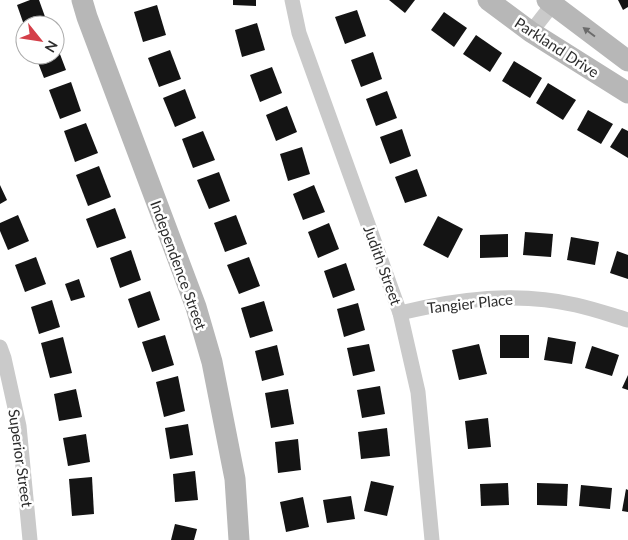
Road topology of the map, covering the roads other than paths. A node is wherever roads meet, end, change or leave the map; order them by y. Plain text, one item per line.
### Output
1 (82, 0) edge
2 (292, 0) edge
3 (488, 0) edge
4 (552, 1) edge
5 (531, 32) junction
6 (628, 62) edge
7 (628, 93) edge
8 (400, 313) junction
9 (628, 320) edge
10 (0, 347) edge
11 (30, 540) edge
12 (239, 540) edge
13 (432, 540) edge

1 - 12 street, Independence Street
2 - 8 street, Judith Street
3 - 5 street, Parkland Drive
4 - 5 street
6 -> 4 street, Parkland Drive
5 - 7 street, Parkland Drive
8 - 9 street, Tangier Place
8 - 13 street, Judith Street
10 - 11 street, Superior Street

